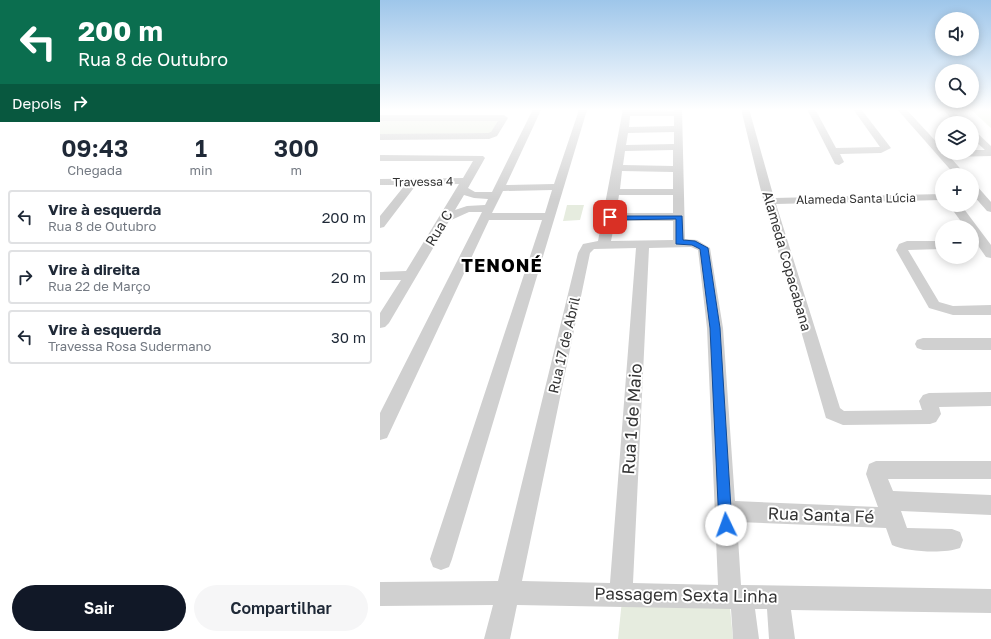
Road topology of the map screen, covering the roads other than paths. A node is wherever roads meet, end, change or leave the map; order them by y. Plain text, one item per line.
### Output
1 (523, 139) edge
2 (574, 139) edge
3 (623, 139) edge
4 (678, 139) edge
5 (753, 139) edge
6 (827, 139) edge
7 (879, 139) edge
8 (928, 139) edge
9 (979, 140) edge
10 (935, 146) edge
11 (678, 147) junction
12 (621, 148) junction
13 (833, 151) junction
14 (979, 152) edge
15 (991, 152) edge
16 (380, 158) edge
17 (947, 160) edge
18 (839, 162) dead end
19 (618, 168) junction
20 (955, 168) edge
21 (678, 169) junction
22 (380, 182) edge
23 (413, 182) junction
24 (464, 185) junction
25 (559, 186) junction
26 (497, 191) junction
27 (614, 192) junction
28 (679, 192) junction
29 (979, 195) edge
30 (935, 198) edge
31 (770, 201) junction
32 (991, 209) edge
33 (487, 212) junction
34 (550, 216) junction
35 (610, 217) junction
36 (679, 217) junction
37 (445, 218) junction
38 (380, 224) edge
39 (679, 243) junction
40 (604, 244) junction
41 (643, 244) junction
42 (935, 245) edge
43 (411, 275) junction
44 (380, 276) edge
45 (991, 310) edge
46 (380, 323) edge
47 (923, 344) dead end
48 (991, 344) edge
49 (991, 399) edge
50 (380, 432) edge
51 (991, 470) edge
52 (991, 506) edge
53 (889, 510) junction
54 (725, 511) junction
55 (952, 540) dead end
56 (441, 558) dead end
57 (508, 593) junction
58 (380, 594) edge
59 (621, 595) junction
60 (736, 596) junction
61 (778, 596) junction
62 (991, 601) edge
63 (497, 639) edge
64 (746, 639) edge
65 (782, 639) edge

1 - 26 street
2 - 25 street
3 - 12 street
4 - 11 street
5 - 31 street, Alameda Copacabana
6 - 13 street
7 - 13 street
8 - 10 street
9 - 15 street
11 - 12 street
11 - 21 street
12 - 19 street
13 - 18 street
14 - 15 street
16 - 24 street, Rua C
17 - 20 street
19 - 21 street
19 - 27 street
21 - 28 street
22 - 23 street, Travessa 4
23 - 24 street, Travessa 4
23 - 38 street
24 - 26 street
24 - 37 street, Rua C
25 - 26 street
25 - 34 street
26 - 33 street
27 - 28 street
27 - 35 street
28 - 36 street
29 - 32 street
30 - 31 street, Alameda Santa Lúcia
31 - 49 street, Alameda Copacabana
33 - 34 street
33 - 37 street
33 - 50 street
34 - 56 street
35 - 36 street
35 - 40 street
36 - 39 street
37 - 43 street, Rua C
39 - 41 street
39 - 54 street
40 - 41 street
40 - 57 street, Rua 17 de Abril
41 - 59 street, Rua 1 de Maio
42 - 45 street
43 - 44 street
43 - 46 street, Rua C
47 - 48 street
51 - 53 street
52 - 53 street, Rua Santa Fé
53 - 54 street, Rua Santa Fé
53 - 55 street
54 - 60 street
57 - 58 street, Passagem Sexta Linha
57 - 59 street, Passagem Sexta Linha
57 - 63 street
59 - 60 street, Passagem Sexta Linha
60 - 61 street, Passagem Sexta Linha
60 - 64 street
61 - 62 street, Passagem Sexta Linha
61 - 65 street

